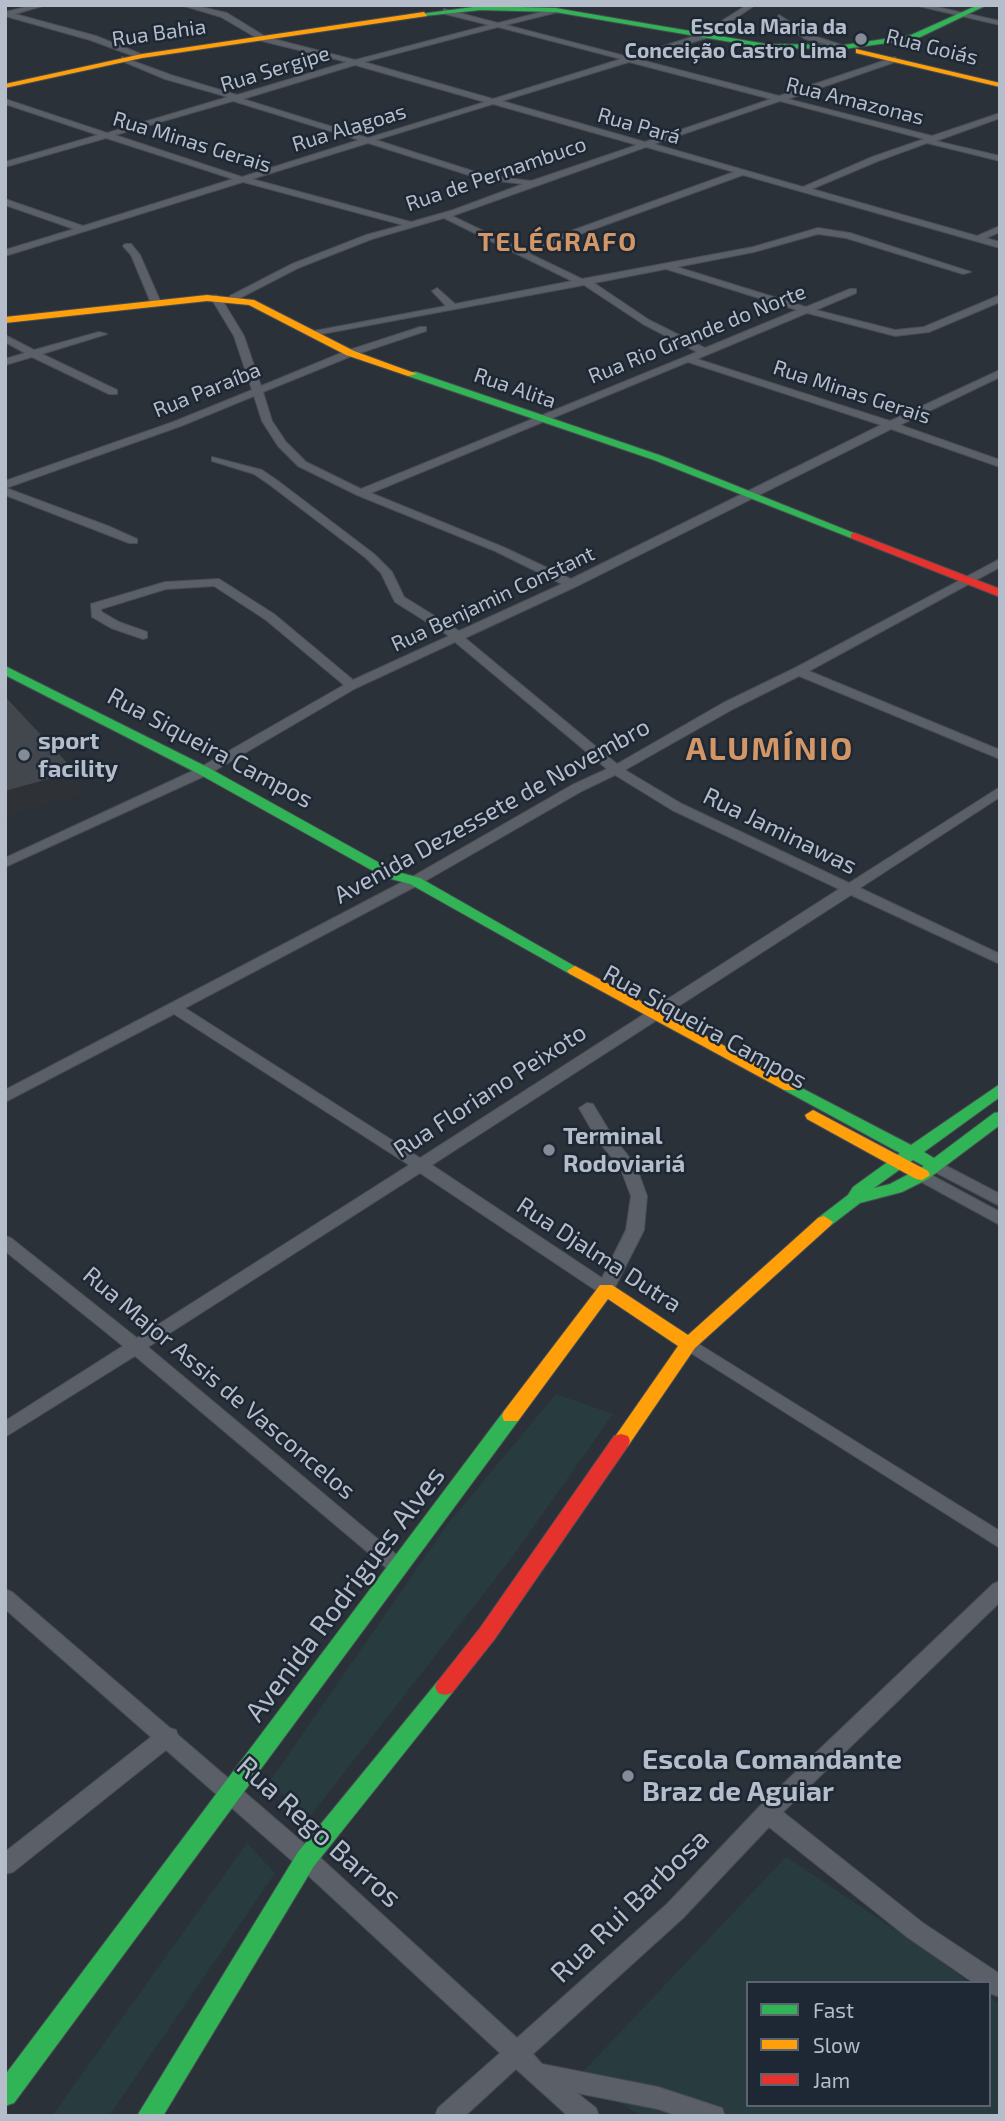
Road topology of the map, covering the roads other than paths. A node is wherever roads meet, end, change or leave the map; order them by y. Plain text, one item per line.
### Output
1 (43, 5) edge
2 (184, 5) edge
3 (752, 5) edge
4 (917, 5) edge
5 (984, 5) edge
6 (525, 6) edge
7 (555, 10) junction
8 (444, 12) junction
9 (6, 14) edge
10 (963, 15) junction
11 (779, 16) dead end
12 (1000, 23) edge
13 (495, 25) junction
14 (704, 36) junction
15 (267, 39) junction
16 (844, 47) junction
17 (142, 56) junction
18 (125, 59) junction
19 (895, 59) junction
20 (627, 60) junction
21 (357, 62) junction
22 (1000, 85) edge
23 (5, 86) edge
24 (237, 99) junction
25 (776, 99) junction
26 (5, 101) edge
27 (492, 102) junction
28 (1000, 115) edge
29 (107, 136) junction
30 (370, 140) junction
31 (930, 140) junction
32 (642, 145) junction
33 (1000, 159) edge
34 (5, 164) edge
35 (740, 173) junction
36 (244, 180) junction
37 (537, 182) junction
38 (803, 190) junction
39 (5, 202) edge
40 (446, 216) junction
41 (409, 224) junction
42 (83, 229) junction
43 (1000, 229) edge
44 (977, 239) junction
45 (1000, 245) edge
46 (128, 246) dead end
47 (5, 253) edge
48 (520, 253) junction
49 (663, 266) junction
50 (966, 272) dead end
51 (581, 281) junction
52 (437, 291) dead end
53 (853, 291) dead end
54 (224, 298) junction
55 (1000, 298) edge
56 (156, 303) junction
57 (452, 306) junction
58 (806, 310) junction
59 (5, 320) edge
60 (423, 329) dead end
61 (102, 334) dead end
62 (314, 334) junction
63 (5, 338) edge
64 (350, 353) junction
65 (706, 353) junction
66 (33, 354) junction
67 (691, 360) junction
68 (5, 362) edge
69 (1000, 373) edge
70 (257, 391) junction
71 (113, 392) dead end
72 (538, 419) junction
73 (890, 425) junction
74 (216, 459) dead end
75 (1000, 464) edge
76 (5, 485) edge
77 (5, 491) edge
78 (360, 493) junction
79 (754, 494) junction
80 (133, 541) dead end
81 (1000, 562) edge
82 (967, 580) junction
83 (571, 584) junction
84 (1000, 593) edge
85 (143, 635) dead end
86 (459, 638) junction
87 (5, 670) edge
88 (799, 671) junction
89 (352, 685) junction
90 (1000, 755) edge
91 (616, 770) junction
92 (204, 771) junction
93 (1000, 792) edge
94 (5, 863) edge
95 (408, 884) junction
96 (848, 889) junction
97 (1000, 960) edge
98 (173, 1007) junction
99 (649, 1019) junction
100 (1000, 1089) edge
101 (5, 1097) edge
102 (587, 1108) dead end
103 (1000, 1117) edge
104 (912, 1152) junction
105 (898, 1163) junction
106 (421, 1165) junction
107 (930, 1171) junction
108 (854, 1199) junction
109 (1000, 1201) edge
110 (1000, 1220) edge
111 (5, 1242) edge
112 (606, 1289) junction
113 (690, 1343) junction
114 (135, 1346) junction
115 (5, 1430) edge
116 (1000, 1541) edge
117 (397, 1566) junction
118 (1000, 1589) edge
119 (5, 1597) edge
120 (167, 1736) junction
121 (231, 1792) junction
122 (768, 1813) junction
123 (306, 1859) junction
124 (5, 1865) edge
125 (1000, 1987) edge
126 (516, 2052) junction
127 (536, 2074) junction
128 (5, 2095) edge
129 (149, 2116) edge
130 (447, 2116) edge
131 (587, 2116) edge
132 (713, 2116) edge

1 - 9 street
2 - 15 street, Rua Pará
3 - 14 street, Rua Alagoas
4 - 10 street
5 - 10 street
6 - 7 street, Rua Bahia
6 - 8 street, Rua Bahia
7 - 13 street, Rua Sergipe
7 - 14 street, Rua Bahia
8 - 13 street, Rua Amazonas
8 - 15 street, Rua Bahia
9 - 17 street
10 - 12 street
10 - 16 street
11 - 16 street, Rua Goiás
13 - 20 street, Rua Amazonas
13 - 21 street, Rua Sergipe
14 - 16 street, Rua Bahia
14 - 20 street, Rua Alagoas
15 - 17 street, Rua Bahia
15 - 21 street, Rua Pará
16 - 19 street, Rua Goiás
17 - 18 street, Rua Bahia
18 - 23 street, Rua Bahia
18 - 24 street
19 - 22 street, Rua Goiás
19 - 25 street, Rua de Pernambuco
20 - 25 street, Rua Amazonas
20 - 27 street, Rua Alagoas
21 - 24 street, Rua Sergipe
21 - 27 street, Rua Pará
24 - 29 street, Rua Sergipe
24 - 30 street
25 - 31 street, Rua Amazonas
25 - 32 street, Rua de Pernambuco
26 - 29 street, Rua Minas Gerais
27 - 30 street, Rua Alagoas
27 - 32 street, Rua Pará
28 - 31 street
29 - 34 street, Rua Sergipe
29 - 36 street, Rua Minas Gerais
30 - 36 street, Rua Alagoas
30 - 37 street
31 - 33 street, Rua Amazonas
31 - 38 street
32 - 35 street, Rua Pará
32 - 37 street, Rua de Pernambuco
35 - 38 street, Rua Pará
35 - 48 street
36 - 41 street, Rua Minas Gerais
36 - 42 street, Rua Alagoas
37 - 40 street, Rua de Pernambuco
38 - 44 street, Rua Pará
39 - 42 street
40 - 41 street, Rua de Pernambuco
40 - 48 street
41 - 54 street, Rua de Pernambuco
42 - 47 street, Rua Alagoas
43 - 44 street
44 - 45 street, Rua Pará
46 - 56 street
48 - 51 street
49 - 50 street
49 - 51 street
49 - 58 street
51 - 57 street
51 - 65 street
52 - 57 street
53 - 58 street, Rua Rio Grande do Norte
54 - 56 street, Rua Alita
54 - 62 street, Rua Alita
54 - 70 street
55 - 58 street
56 - 59 street, Rua Alita
57 - 62 street
58 - 65 street, Rua Rio Grande do Norte
60 - 64 street, Rua Paraíba
61 - 66 street
62 - 64 street, Rua Alita
63 - 66 street
64 - 70 street, Rua Paraíba
64 - 72 street, Rua Alita
65 - 67 street, Rua Rio Grande do Norte
66 - 68 street
66 - 71 street
67 - 72 street, Rua Rio Grande do Norte
67 - 73 street, Rua Minas Gerais
69 - 73 street, Rua Benjamin Constant
70 - 76 street, Rua Paraíba
70 - 78 street
72 - 78 street, Rua Rio Grande do Norte
72 - 79 street, Rua Alita
73 - 75 street, Rua Minas Gerais
73 - 79 street, Rua Benjamin Constant
74 - 86 street, Rua Jaminawas
77 - 80 street
78 - 83 street
79 - 82 street, Rua Alita
79 - 83 street, Rua Benjamin Constant
81 - 82 street, Avenida Dezessete de Novembro
82 - 84 street, Rua Alita
82 - 88 street, Avenida Dezessete de Novembro
83 - 86 street, Rua Benjamin Constant
85 - 89 street
86 - 89 street, Rua Benjamin Constant
86 - 91 street, Rua Jaminawas
87 - 92 street, Rua Siqueira Campos
88 - 90 street
88 - 91 street, Avenida Dezessete de Novembro
89 - 92 street, Rua Benjamin Constant
91 - 95 street, Avenida Dezessete de Novembro
91 - 96 street, Rua Jaminawas
92 - 94 street, Rua Benjamin Constant
92 - 95 street, Rua Siqueira Campos
93 - 96 street, Rua Floriano Peixoto
95 - 98 street, Avenida Dezessete de Novembro
95 - 99 street, Rua Siqueira Campos
96 - 97 street, Rua Jaminawas
96 - 99 street, Rua Floriano Peixoto
98 - 101 street, Avenida Dezessete de Novembro
98 - 106 street, Rua Djalma Dutra
99 - 104 street, Rua Siqueira Campos
99 - 105 street, Rua Siqueira Campos
99 - 106 street, Rua Floriano Peixoto
100 - 104 street
102 - 112 street, Avenida Rodrigues Alves
103 - 107 street
104 - 105 street
104 - 107 street, Rua Siqueira Campos
105 - 107 street, Rua Siqueira Campos
105 - 108 street
106 - 112 street, Rua Djalma Dutra
106 - 114 street, Rua Floriano Peixoto
107 - 108 street
107 - 109 street, Rua Siqueira Campos
107 - 110 street, Rua Siqueira Campos
108 - 113 street
111 - 114 street, Rua Major Assis de Vasconcelos
112 - 113 street, Rua Djalma Dutra
112 - 117 street, Avenida Rodrigues Alves
113 - 116 street, Rua Djalma Dutra
113 - 123 street
114 - 115 street, Rua Floriano Peixoto
114 - 117 street, Rua Major Assis de Vasconcelos
117 - 121 street, Avenida Rodrigues Alves
118 - 122 street, Rua Rui Barbosa
119 - 120 street, Rua Rego Barros
120 - 121 street, Rua Rego Barros
120 - 124 street
121 - 123 street, Rua Rego Barros
121 - 128 street, Avenida Rodrigues Alves
122 - 125 street
122 - 126 street, Rua Rui Barbosa
123 - 126 street, Rua Rego Barros
123 - 129 street
126 - 127 street, Rua Rego Barros
126 - 130 street, Rua Rui Barbosa
127 - 131 street, Rua Rego Barros
127 - 132 street

